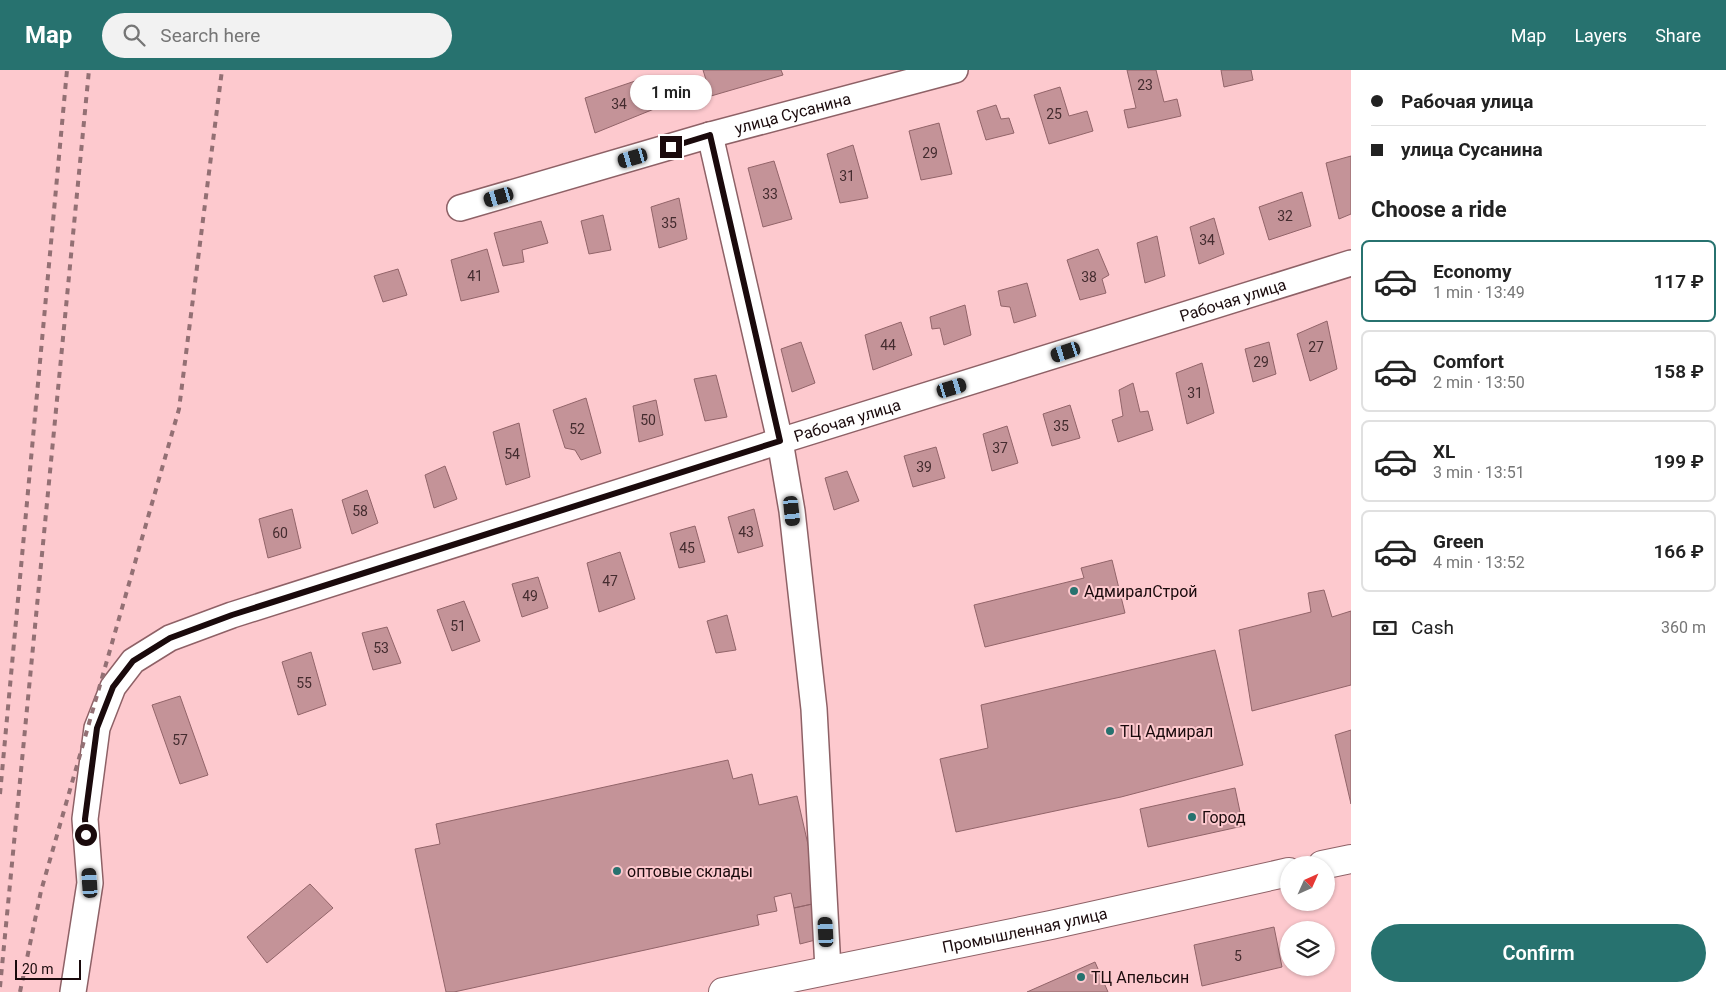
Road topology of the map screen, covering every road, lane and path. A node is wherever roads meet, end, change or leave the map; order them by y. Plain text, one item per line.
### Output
1 (954, 70) edge
2 (710, 135) junction
3 (460, 208) dead end
4 (1351, 263) edge
5 (780, 441) junction
6 (1351, 859) edge
7 (1335, 862) edge
8 (1280, 874) edge
9 (828, 969) junction
10 (760, 989) edge
11 (73, 992) edge
12 (723, 992) edge

1 - 2 street, улица Сусанина
2 - 3 street, улица Сусанина
2 - 5 street
4 - 5 street, Рабочая улица
5 - 9 street
5 - 11 street, Рабочая улица
6 - 7 street
8 - 9 street, Промышленная улица
9 - 10 street, Промышленная улица
10 - 12 street, Промышленная улица

